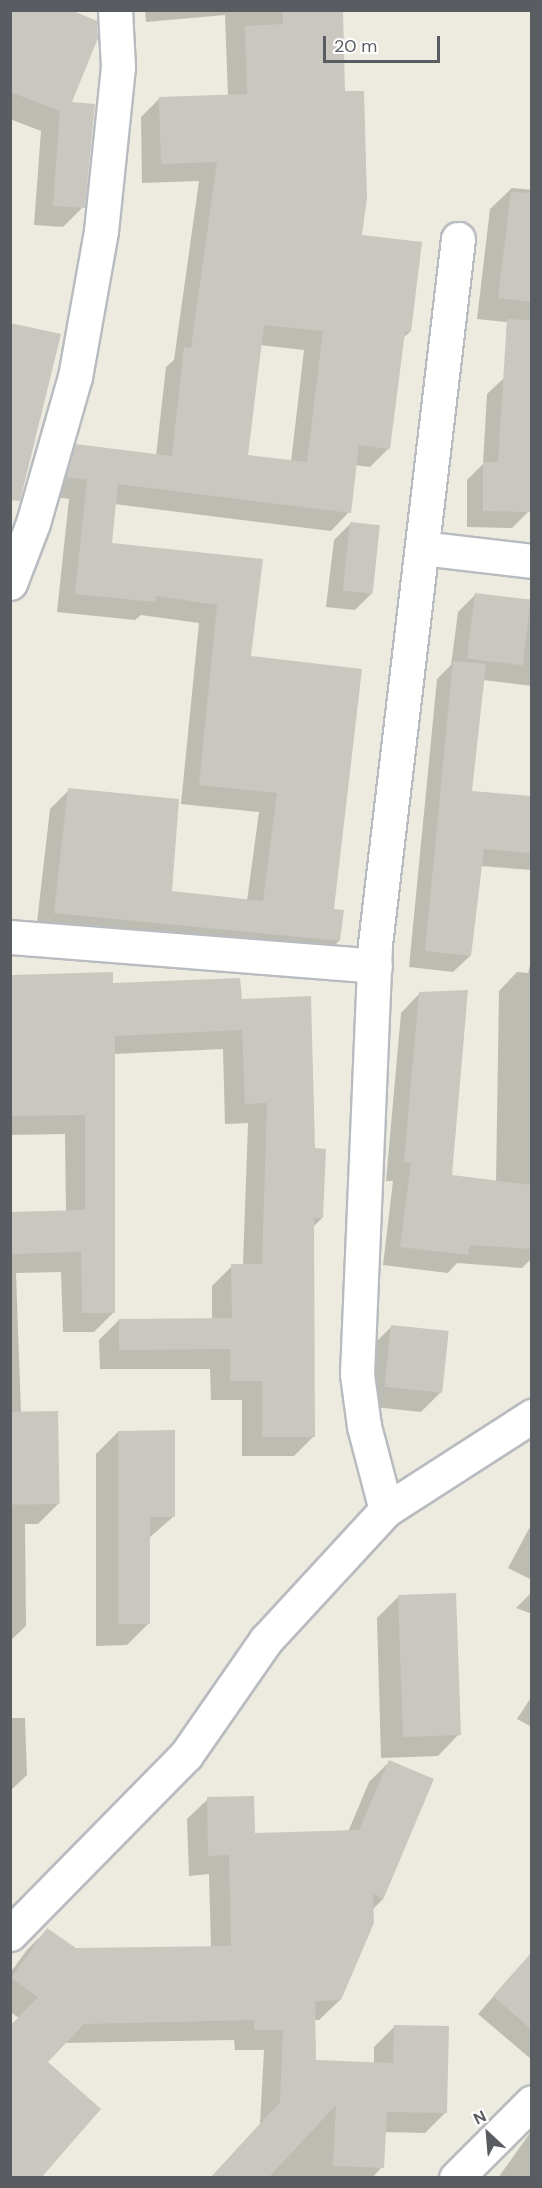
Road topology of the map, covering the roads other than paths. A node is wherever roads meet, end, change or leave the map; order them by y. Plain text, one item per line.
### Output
1 (115, 10) edge
2 (458, 239) dead end
3 (22, 521) edge
4 (422, 548) junction
5 (531, 561) edge
6 (10, 583) edge
7 (10, 938) edge
8 (375, 966) junction
9 (531, 1416) edge
10 (386, 1510) junction
11 (10, 1934) edge
12 (531, 2102) edge
13 (456, 2178) edge

1 - 3 street
2 - 4 street
3 - 6 street
4 - 5 street
4 - 8 street
7 - 8 street
8 - 10 street
9 - 10 street
10 - 11 street
12 - 13 street

